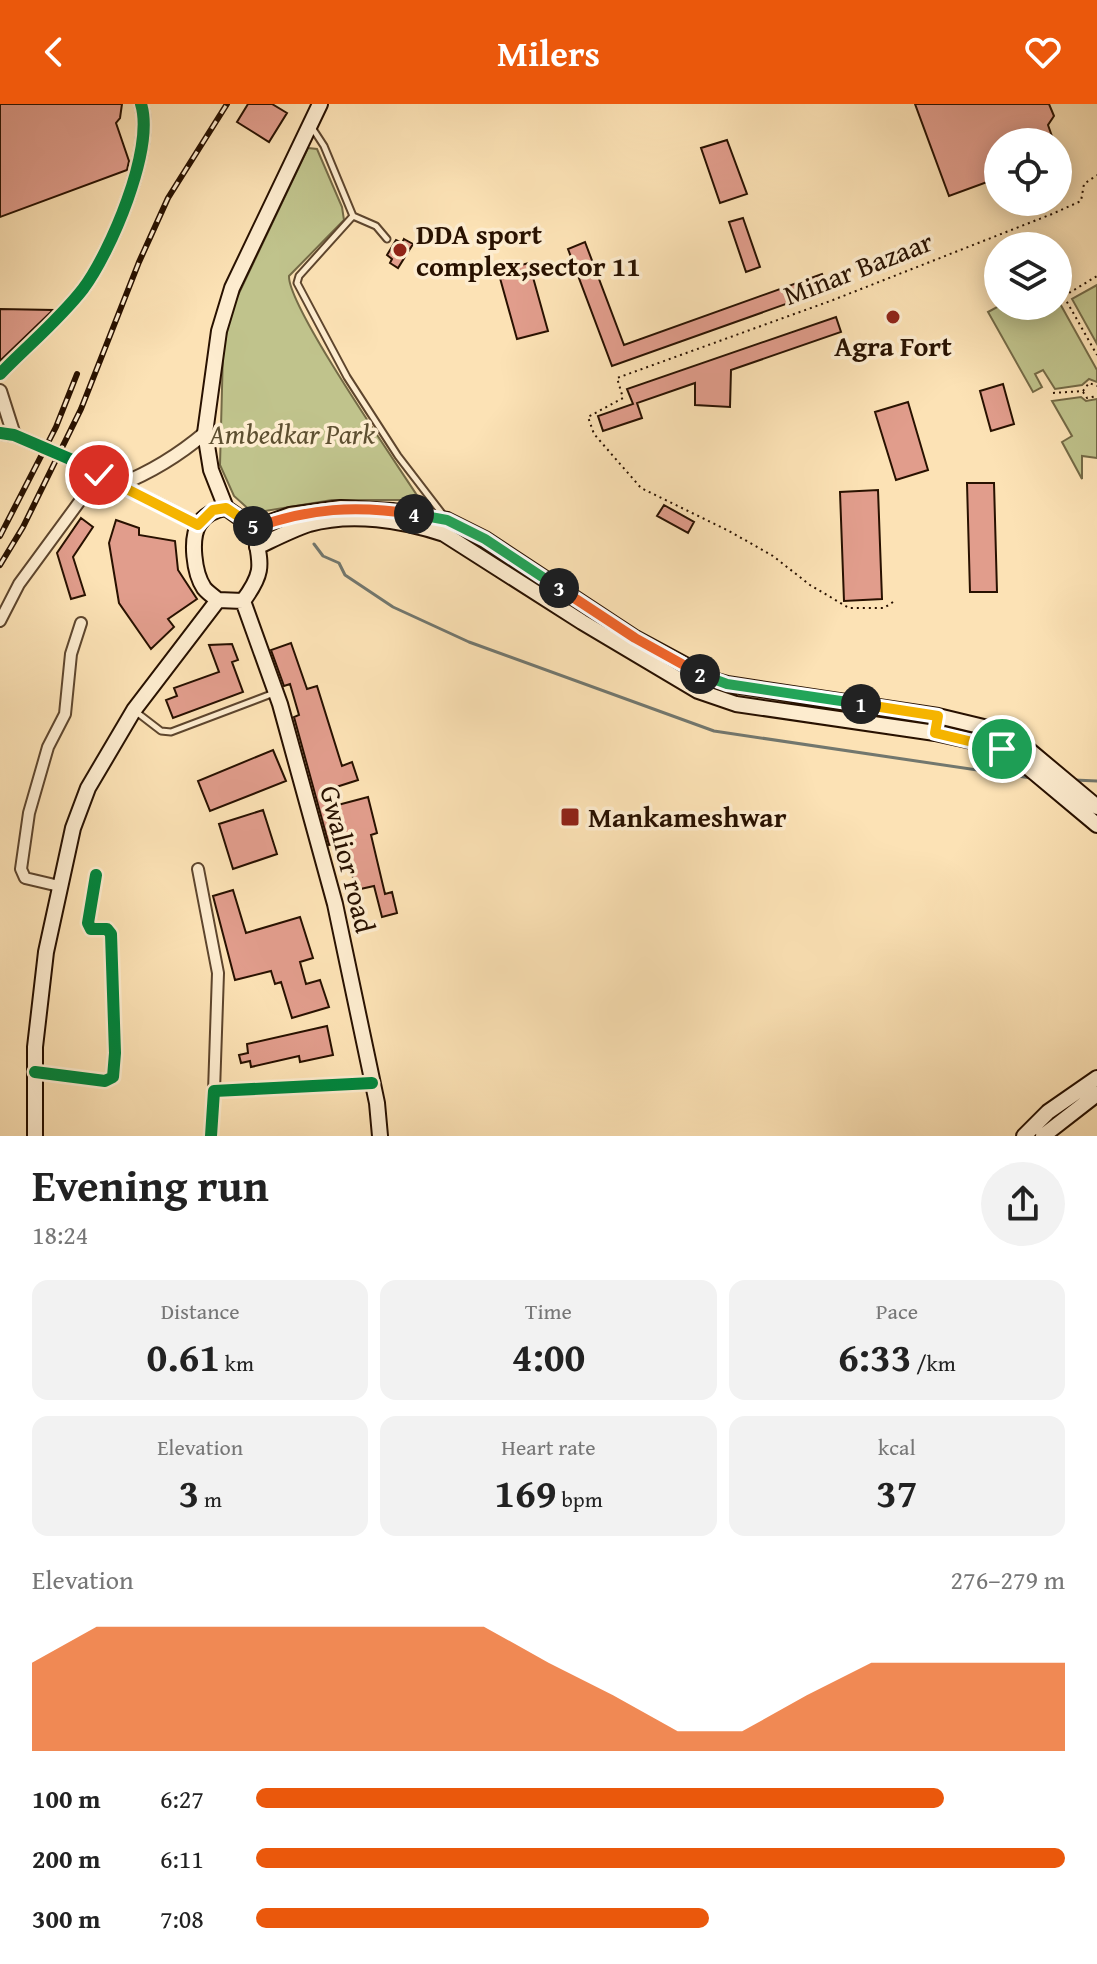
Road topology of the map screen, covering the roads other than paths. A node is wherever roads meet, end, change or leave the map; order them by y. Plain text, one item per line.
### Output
1 (141, 104) edge
2 (320, 104) edge
3 (310, 124) junction
4 (353, 216) junction
5 (387, 239) dead end
6 (0, 374) edge
7 (0, 391) edge
8 (0, 433) edge
9 (205, 433) junction
10 (14, 435) junction
11 (99, 475) junction
12 (119, 485) junction
13 (226, 508) junction
14 (447, 520) junction
15 (198, 525) junction
16 (254, 528) junction
17 (257, 547) junction
18 (218, 600) junction
19 (243, 601) junction
20 (0, 621) edge
21 (81, 623) dead end
22 (713, 680) junction
23 (275, 693) junction
24 (706, 694) junction
25 (134, 710) junction
26 (938, 716) junction
27 (935, 733) junction
28 (1028, 759) junction
29 (1073, 796) junction
30 (1097, 807) edge
31 (1097, 825) edge
32 (198, 869) dead end
33 (96, 875) dead end
34 (59, 886) junction
35 (35, 1072) junction
36 (1097, 1078) edge
37 (372, 1083) junction
38 (214, 1091) junction
39 (1097, 1094) edge
40 (35, 1136) edge
41 (211, 1136) edge
42 (380, 1136) edge
43 (1024, 1136) edge
44 (1043, 1136) edge

1 - 6 street
2 - 3 main road
3 - 4 lane
3 - 9 main road
4 - 5 lane
4 - 14 lane
7 - 10 street
8 - 10 street
9 - 12 street
9 - 13 main road
10 - 11 street
11 - 12 street
11 - 20 street
12 - 15 street
13 - 15 main road
13 - 16 main road
14 - 16 main road
14 - 22 main road
15 - 18 main road
16 - 17 main road
17 - 19 main road
17 - 24 main road
18 - 19 main road
18 - 25 main road
19 - 23 main road, Gwalior road
21 - 34 street
22 - 24 main road
22 - 26 main road
23 - 25 lane
23 - 37 main road, Gwalior road
24 - 27 main road
25 - 34 main road
26 - 27 main road
26 - 28 main road
27 - 28 main road
28 - 29 main road
29 - 30 main road
29 - 31 main road
32 - 38 street
33 - 35 street
34 - 35 main road
35 - 40 main road
36 - 43 main road
37 - 38 street
37 - 42 main road, Gwalior road
38 - 41 street
39 - 44 main road

